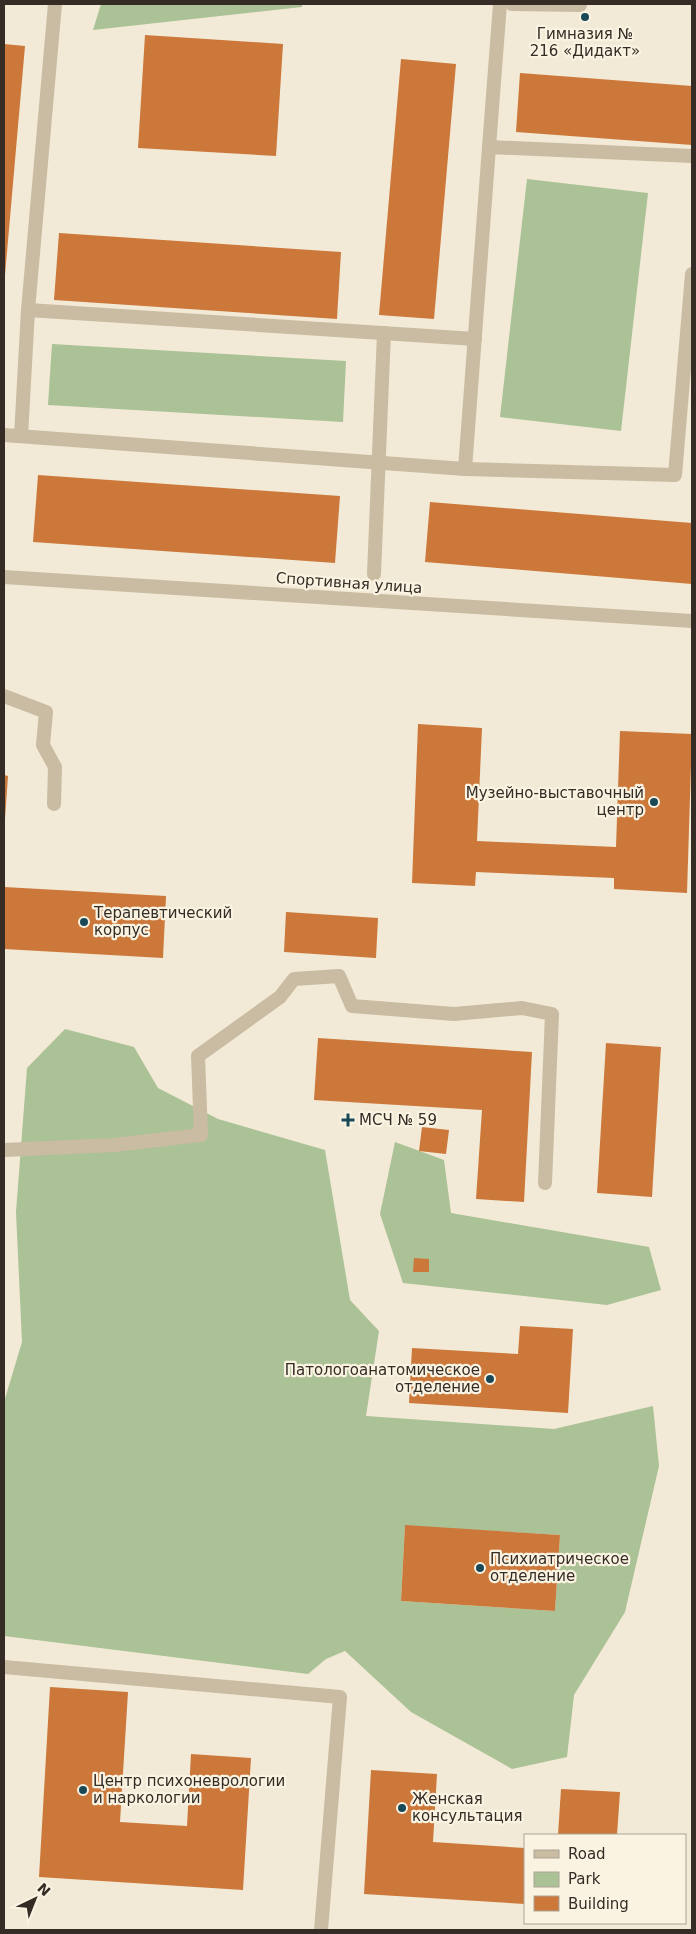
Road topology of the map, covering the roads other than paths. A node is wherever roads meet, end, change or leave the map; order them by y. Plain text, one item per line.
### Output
1 (55, 4) edge
2 (500, 4) edge
3 (512, 4) edge
4 (580, 5) dead end
5 (489, 148) junction
6 (692, 156) edge
7 (692, 274) edge
8 (28, 310) junction
9 (384, 333) junction
10 (475, 339) junction
11 (4, 435) edge
12 (21, 436) junction
13 (379, 463) junction
14 (465, 469) junction
15 (374, 574) dead end
16 (4, 577) edge
17 (692, 621) edge
18 (4, 696) edge
19 (54, 804) dead end
20 (4, 1150) edge
21 (545, 1183) dead end
22 (4, 1667) edge
23 (321, 1930) edge

1 - 8 street
2 - 5 street
3 - 4 street
5 - 6 street
5 - 10 street
7 - 14 street
8 - 9 street
8 - 12 street
9 - 10 street
9 - 13 street
10 - 14 street
11 - 12 street
12 - 13 street
13 - 14 street
13 - 15 street
16 - 17 street, Спортивная улица
18 - 19 street
20 - 21 street
22 - 23 street

